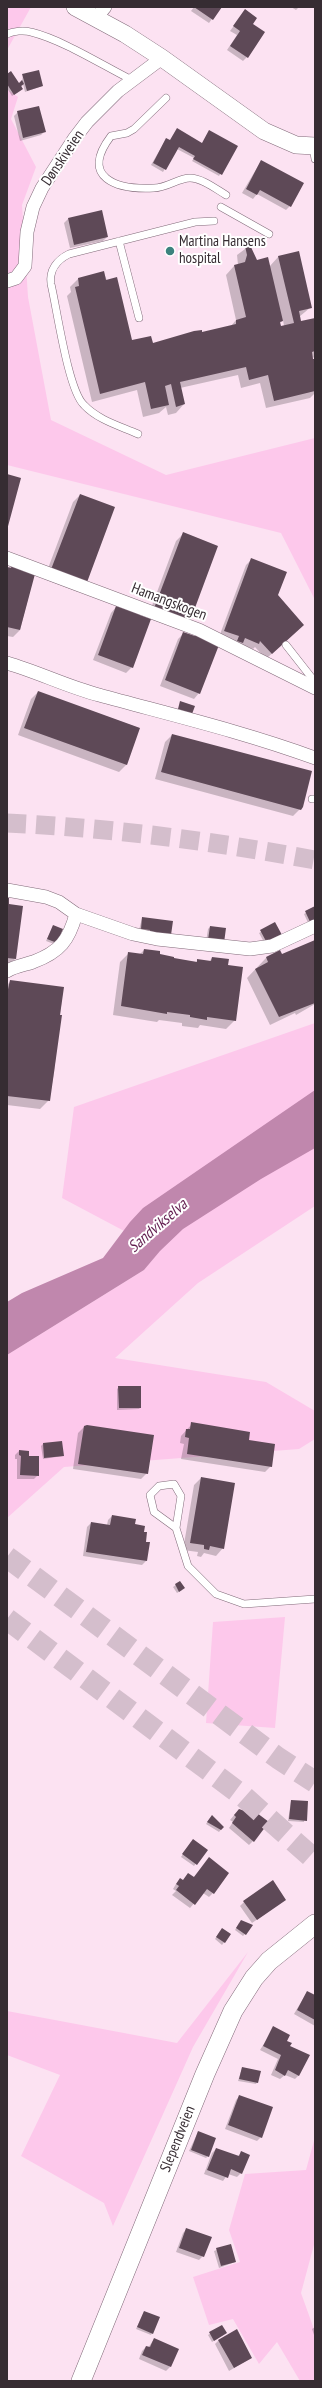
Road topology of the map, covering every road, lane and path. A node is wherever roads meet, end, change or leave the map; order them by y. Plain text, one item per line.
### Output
1 (75, 7) edge
2 (101, 13) edge
3 (7, 34) edge
4 (162, 58) junction
5 (132, 80) junction
6 (166, 98) dead end
7 (314, 151) edge
8 (226, 195) dead end
9 (221, 207) dead end
10 (214, 221) dead end
11 (269, 234) dead end
12 (119, 241) junction
13 (7, 281) edge
14 (139, 318) dead end
15 (138, 434) dead end
16 (7, 558) edge
17 (286, 645) dead end
18 (7, 663) edge
19 (315, 682) edge
20 (315, 688) edge
21 (315, 758) edge
22 (7, 890) edge
23 (76, 914) junction
24 (315, 926) edge
25 (7, 971) edge
26 (176, 1528) junction
27 (315, 1599) edge
28 (315, 1924) edge
29 (81, 2381) edge

1 - 2 street
2 - 4 street
3 - 5 lane
4 - 5 street, Dønskiveien
4 - 7 street
5 - 13 street, Dønskiveien
6 - 8 lane
9 - 11 lane
10 - 12 lane
12 - 14 lane
12 - 15 lane
16 - 20 street, Hamangskogen
17 - 19 lane
18 - 21 street
22 - 23 street
23 - 24 street
23 - 25 street
26 - 26 lane
26 - 27 lane
28 - 29 main road, Slependveien

